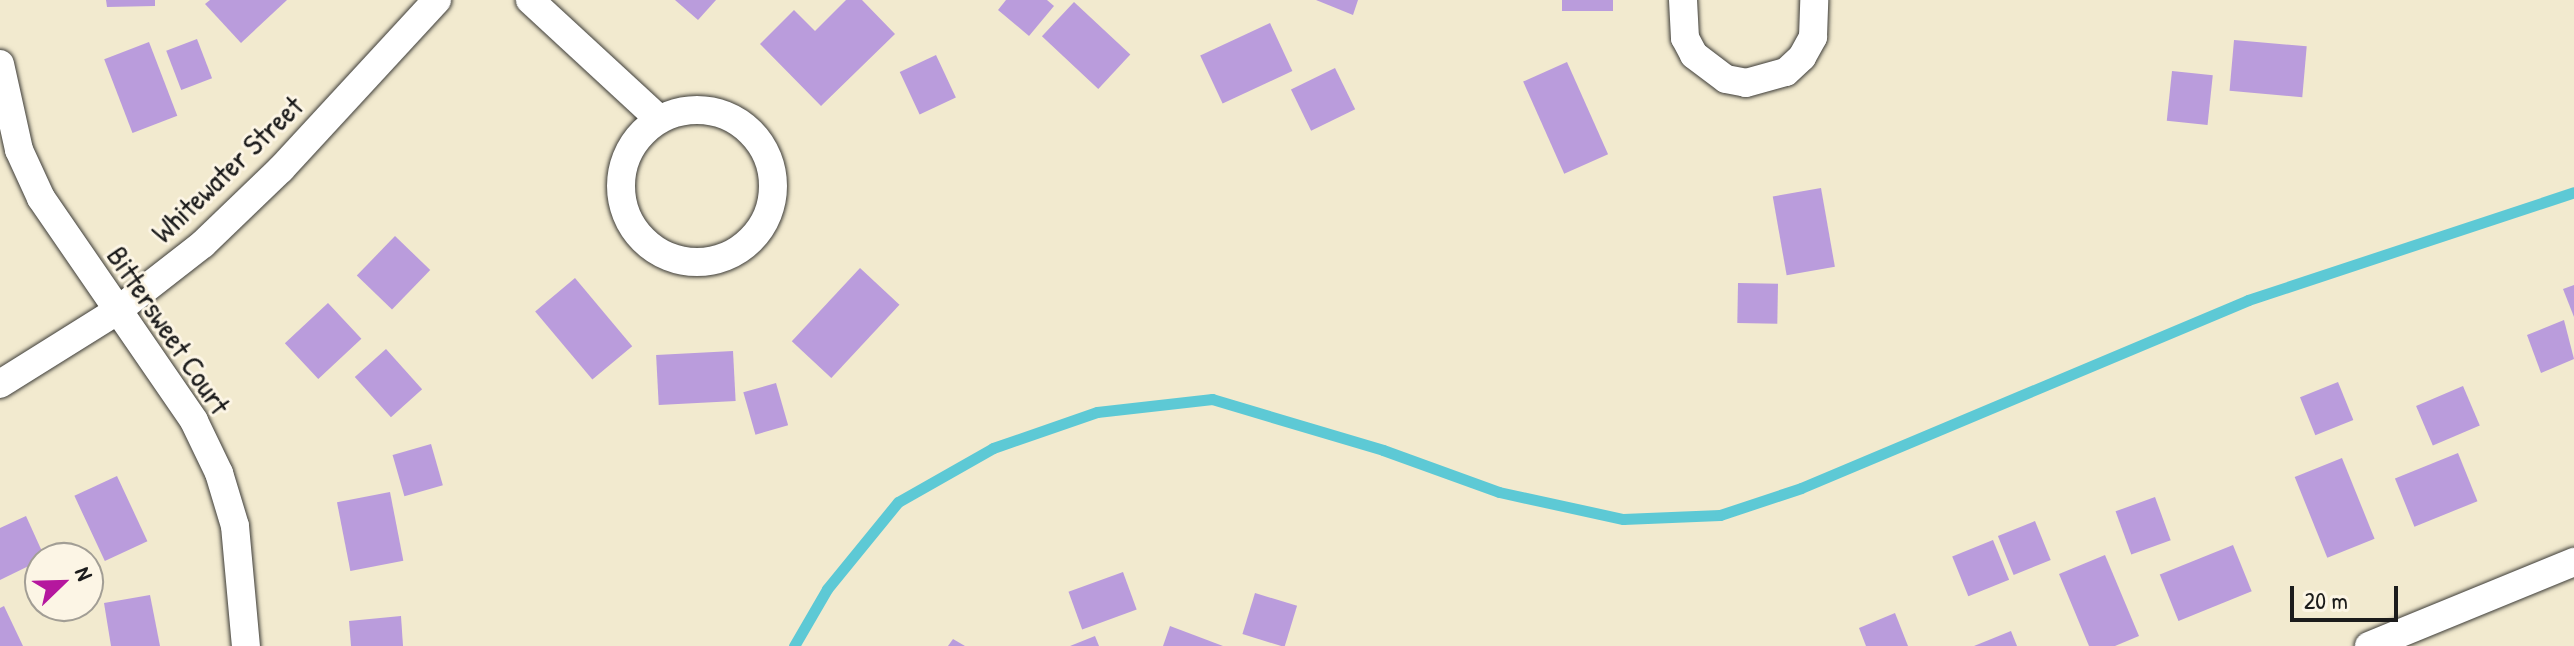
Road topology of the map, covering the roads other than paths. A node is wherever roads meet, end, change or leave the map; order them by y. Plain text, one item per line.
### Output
1 (437, 0) edge
2 (530, 0) edge
3 (1683, 0) edge
4 (1814, 0) edge
5 (0, 64) edge
6 (659, 119) junction
7 (117, 311) junction
8 (0, 384) edge
9 (2574, 562) edge
10 (246, 646) edge
11 (2369, 646) edge

1 - 7 street, Whitewater Street
2 - 6 street
3 - 4 street
5 - 7 street, Bittersweet Court
6 - 6 street
7 - 8 street, Whitewater Street
7 - 10 street, Bittersweet Court
9 - 11 street

